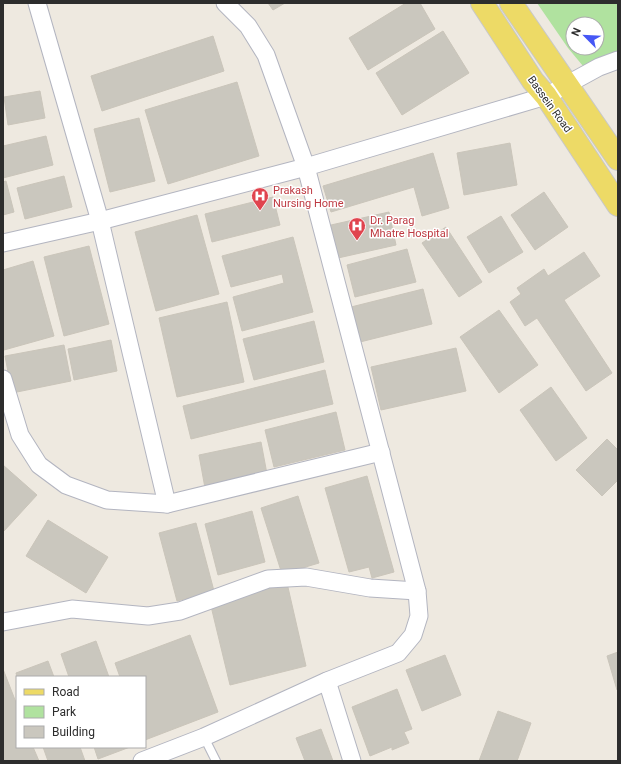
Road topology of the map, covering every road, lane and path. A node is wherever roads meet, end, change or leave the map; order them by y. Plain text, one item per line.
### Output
1 (38, 3) edge
2 (225, 3) edge
3 (482, 3) edge
4 (512, 3) edge
5 (618, 60) edge
6 (566, 84) junction
7 (546, 96) junction
8 (618, 159) edge
9 (306, 167) junction
10 (618, 205) edge
11 (100, 221) junction
12 (3, 243) edge
13 (3, 379) edge
14 (381, 452) junction
15 (167, 504) junction
16 (418, 591) junction
17 (3, 622) edge
18 (327, 681) junction
19 (204, 736) junction
20 (142, 761) edge
21 (216, 761) edge
22 (352, 761) edge

1 - 11 street
2 - 9 street
3 - 7 main road, Bassein Road
4 - 6 main road
5 - 6 street
6 - 7 street
6 - 8 main road
7 - 9 street
7 - 10 main road, Bassein Road
9 - 11 street
9 - 14 street
11 - 12 street
11 - 15 street
13 - 15 street
14 - 15 street
14 - 16 street
16 - 17 street
16 - 18 street
18 - 19 street
18 - 22 street
19 - 20 street
19 - 21 lane

